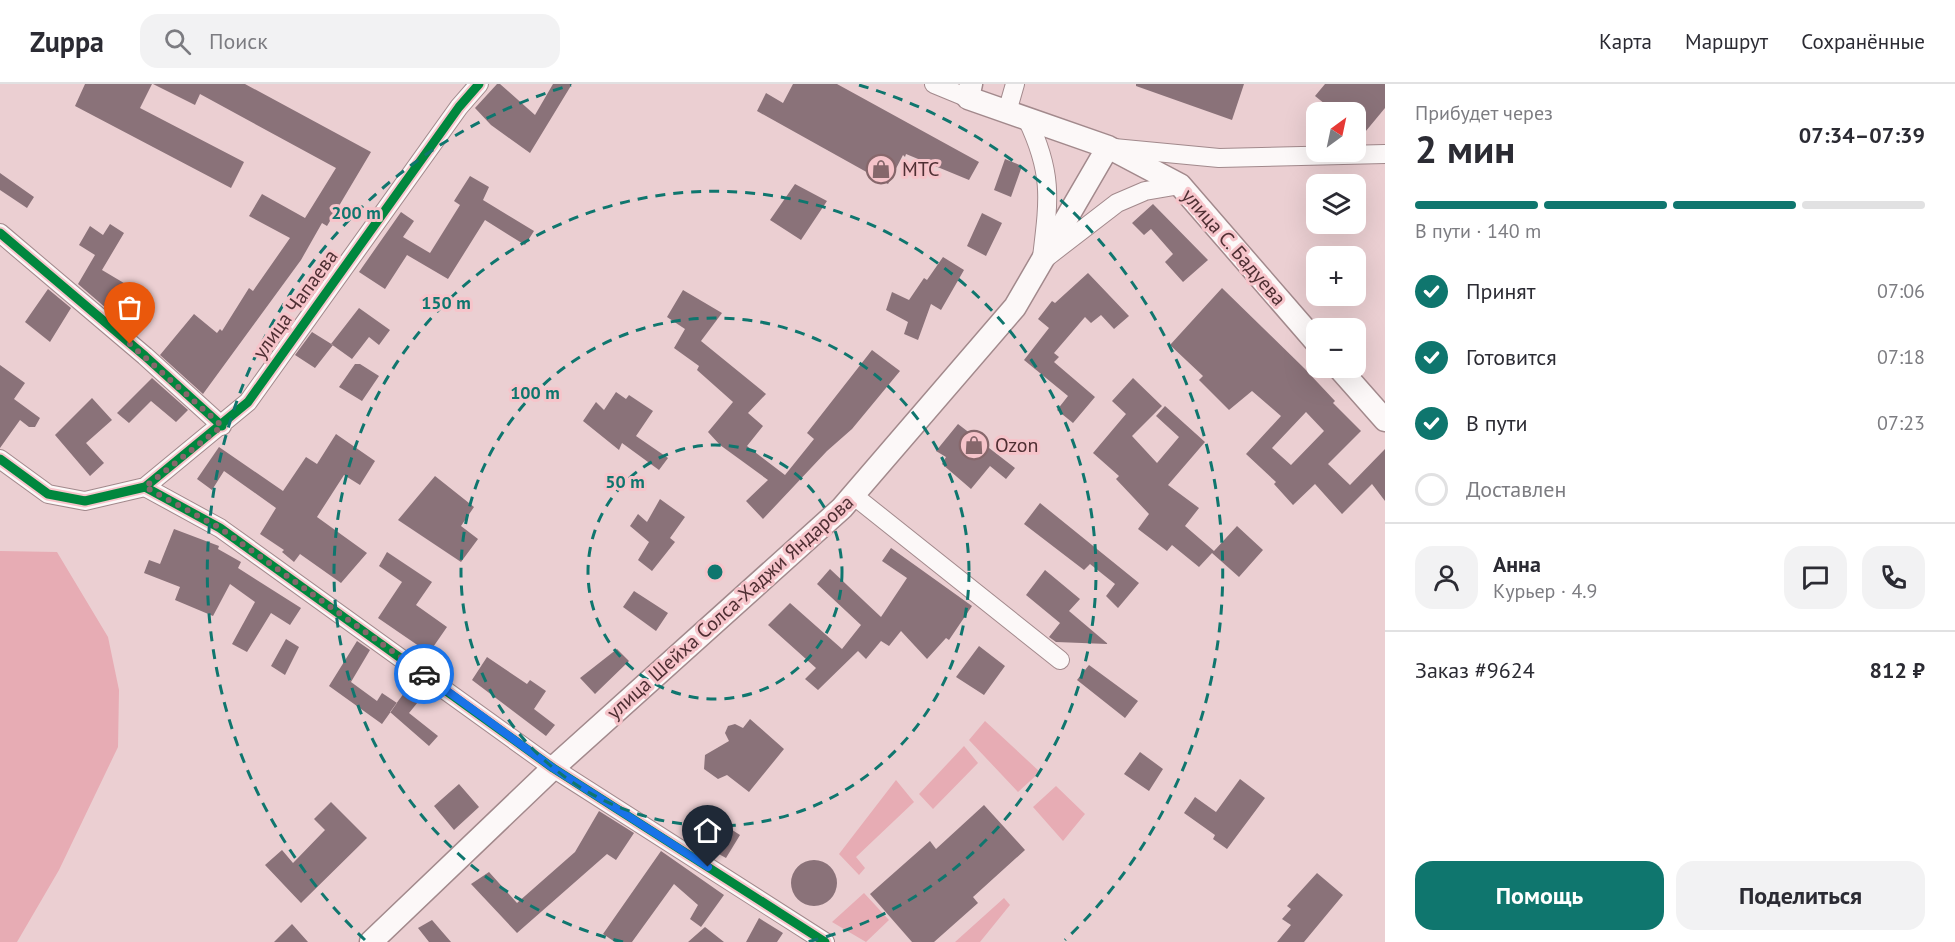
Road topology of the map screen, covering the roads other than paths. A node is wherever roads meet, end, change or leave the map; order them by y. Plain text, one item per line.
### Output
1 (478, 84) edge
2 (934, 84) edge
3 (1015, 84) edge
4 (969, 91) edge
5 (1017, 116) junction
6 (1108, 147) junction
7 (1383, 152) edge
8 (1180, 185) junction
9 (0, 233) edge
10 (1041, 262) junction
11 (1306, 330) edge
12 (1348, 378) edge
13 (1385, 420) edge
14 (222, 426) junction
15 (1, 462) edge
16 (145, 487) junction
17 (853, 495) junction
18 (1060, 660) dead end
19 (553, 768) junction
20 (371, 942) edge
21 (825, 942) edge

1 - 14 street, улица Чапаева
2 - 4 street
3 - 5 street
4 - 5 main road, улица С. Бадуева
5 - 6 main road, улица С. Бадуева
5 - 10 street
6 - 7 street
6 - 8 main road, улица С. Бадуева
6 - 10 main road, улица Шейха Солса-Хаджи Яндарова
8 - 10 street
8 - 11 main road, улица С. Бадуева
9 - 14 street
10 - 17 main road, улица Шейха Солса-Хаджи Яндарова
12 - 13 main road
14 - 16 street, улица Чапаева
15 - 16 street
16 - 19 street
17 - 18 street
17 - 19 main road, улица Шейха Солса-Хаджи Яндарова
19 - 20 main road, улица Шейха Солса-Хаджи Яндарова
19 - 21 street

